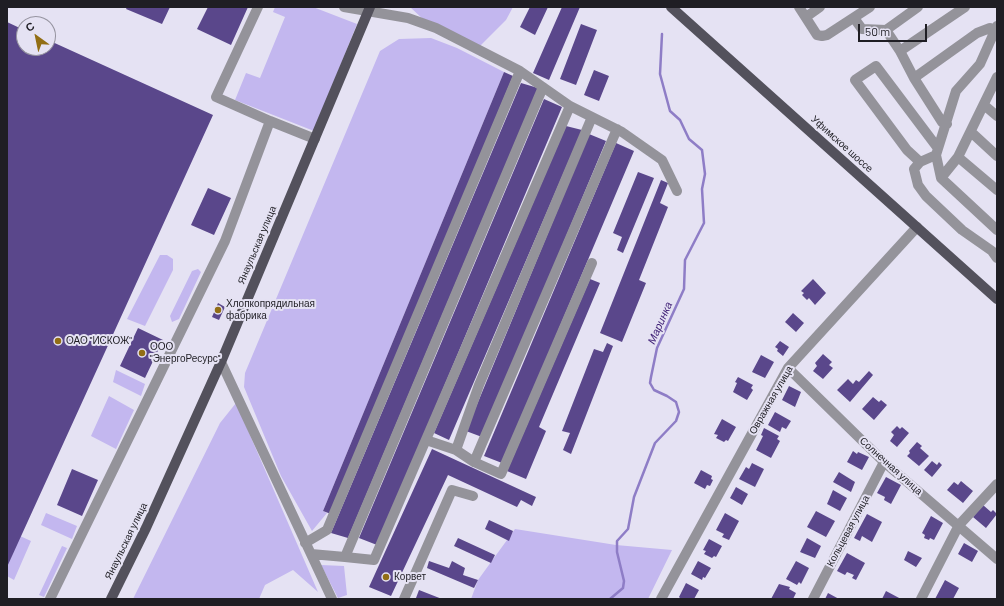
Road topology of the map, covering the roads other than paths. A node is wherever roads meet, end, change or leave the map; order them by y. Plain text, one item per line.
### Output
1 (258, 7) edge
2 (344, 7) edge
3 (671, 7) edge
4 (799, 7) edge
5 (820, 7) edge
6 (870, 7) edge
7 (918, 7) edge
8 (965, 7) edge
9 (369, 9) edge
10 (806, 17) junction
11 (854, 18) junction
12 (996, 28) edge
13 (886, 30) junction
14 (900, 50) junction
15 (520, 71) junction
16 (997, 77) edge
17 (914, 78) junction
18 (543, 87) junction
19 (984, 105) junction
20 (570, 106) junction
21 (997, 116) edge
22 (592, 117) junction
23 (270, 122) junction
24 (947, 124) junction
25 (617, 129) junction
26 (971, 132) junction
27 (315, 139) junction
28 (937, 151) junction
29 (997, 156) edge
30 (958, 157) junction
31 (920, 162) junction
32 (942, 178) junction
33 (997, 190) edge
34 (677, 191) dead end
35 (917, 227) junction
36 (997, 230) edge
37 (997, 258) edge
38 (592, 263) dead end
39 (997, 299) edge
40 (221, 362) junction
41 (788, 368) junction
42 (426, 440) junction
43 (456, 450) junction
44 (474, 462) junction
45 (884, 462) junction
46 (997, 484) edge
47 (473, 496) dead end
48 (959, 526) junction
49 (305, 543) junction
50 (311, 554) junction
51 (345, 558) junction
52 (997, 559) edge
53 (50, 599) edge
54 (111, 599) edge
55 (332, 599) edge
56 (404, 599) edge
57 (661, 599) edge
58 (812, 599) edge
59 (921, 599) edge

1 - 23 street
2 - 9 street
3 - 35 main road, Уфимское шоссе
4 - 10 street
5 - 10 street
6 - 11 street
7 - 13 street
8 - 14 street
9 - 15 street
9 - 27 main road, Янаульская улица
10 - 11 street
11 - 13 street
12 - 17 street
12 - 24 street
13 - 14 street
14 - 17 street
15 - 18 street
15 - 49 street
16 - 19 street
17 - 24 street
18 - 20 street
18 - 51 street
19 - 21 street
19 - 26 street
20 - 22 street
20 - 42 street
22 - 25 street
22 - 43 street
23 - 27 street
23 - 53 street
24 - 28 street
25 - 34 street
25 - 44 street
26 - 29 street
26 - 30 street
27 - 40 main road, Янаульская улица
28 - 31 street
28 - 31 street
28 - 32 street
30 - 32 street
30 - 33 street
31 - 37 street
32 - 36 street
35 - 39 main road, Уфимское шоссе
35 - 41 street, Овражная улица
38 - 44 street
40 - 49 street
40 - 54 main road, Янаульская улица
41 - 45 street, Солнечная улица
41 - 57 street, Овражная улица
42 - 43 street
42 - 51 street
43 - 44 street
45 - 48 street, Солнечная улица
45 - 58 street, Кольцевая улица
46 - 48 street
47 - 56 street
48 - 52 street, Солнечная улица
48 - 59 street
49 - 50 street
50 - 51 street
50 - 55 street

